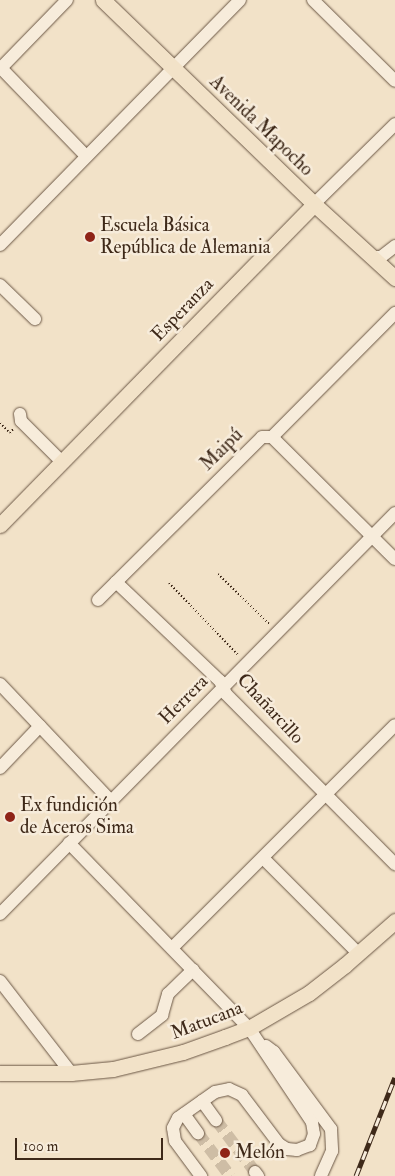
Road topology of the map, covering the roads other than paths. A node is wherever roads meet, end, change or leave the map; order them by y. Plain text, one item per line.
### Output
1 (67, 0) edge
2 (103, 0) edge
3 (240, 0) edge
4 (313, 0) edge
5 (0, 68) edge
6 (172, 68) junction
7 (395, 81) edge
8 (395, 124) edge
9 (86, 156) junction
10 (314, 204) junction
11 (0, 245) edge
12 (395, 246) edge
13 (372, 257) junction
14 (395, 278) edge
15 (0, 285) edge
16 (395, 313) edge
17 (35, 319) dead end
18 (21, 417) road end
19 (272, 437) junction
20 (62, 462) junction
21 (395, 513) edge
22 (0, 525) edge
23 (372, 536) junction
24 (395, 559) edge
25 (116, 582) junction
26 (98, 600) dead end
27 (0, 684) edge
28 (223, 688) junction
29 (395, 725) edge
30 (40, 726) junction
31 (0, 768) edge
32 (326, 795) junction
33 (111, 801) junction
34 (70, 843) junction
35 (262, 858) junction
36 (395, 864) edge
37 (0, 914) edge
38 (395, 921) edge
39 (172, 948) junction
40 (359, 954) junction
41 (193, 970) junction
42 (0, 981) edge
43 (249, 1028) junction
44 (138, 1034) dead end
45 (262, 1045) junction
46 (0, 1072) edge
47 (71, 1074) junction
48 (202, 1101) junction
49 (184, 1114) junction
50 (216, 1120) tunnel mouth
51 (328, 1124) junction
52 (198, 1133) tunnel mouth
53 (314, 1134) junction
54 (201, 1176) edge
55 (321, 1176) edge

1 - 5 street
2 - 6 main road, Avenida Mapocho
3 - 6 street
4 - 7 street
5 - 9 street
6 - 9 street
6 - 10 main road, Avenida Mapocho
8 - 10 street, Esperanza
9 - 11 street
10 - 13 main road, Avenida Mapocho
10 - 20 main road, Esperanza
12 - 13 street
13 - 14 main road, Avenida Mapocho
15 - 17 street
16 - 19 street, Maipú
18 - 20 street
19 - 23 street
19 - 25 street, Maipú
20 - 22 main road, Esperanza
21 - 23 street, Herrera
23 - 24 street
23 - 28 street, Herrera
25 - 26 street, Maipú
25 - 28 street, Chañarcillo
27 - 30 street
28 - 32 street, Chañarcillo
28 - 33 street, Herrera
29 - 32 street
30 - 31 street
30 - 33 street
32 - 35 street
32 - 36 street, Chañarcillo
33 - 34 street, Herrera
34 - 37 street, Herrera
34 - 39 street
35 - 39 street
35 - 40 street
38 - 40 main road, Matucana
39 - 41 street
40 - 43 main road, Matucana
41 - 43 street
41 - 44 street
42 - 47 street
43 - 45 street
43 - 47 main road, Matucana
45 - 51 street
45 - 53 street
46 - 47 main road, Matucana
48 - 49 street
48 - 50 street
48 - 53 street
49 - 52 street
49 - 54 street
51 - 53 street
51 - 55 street

